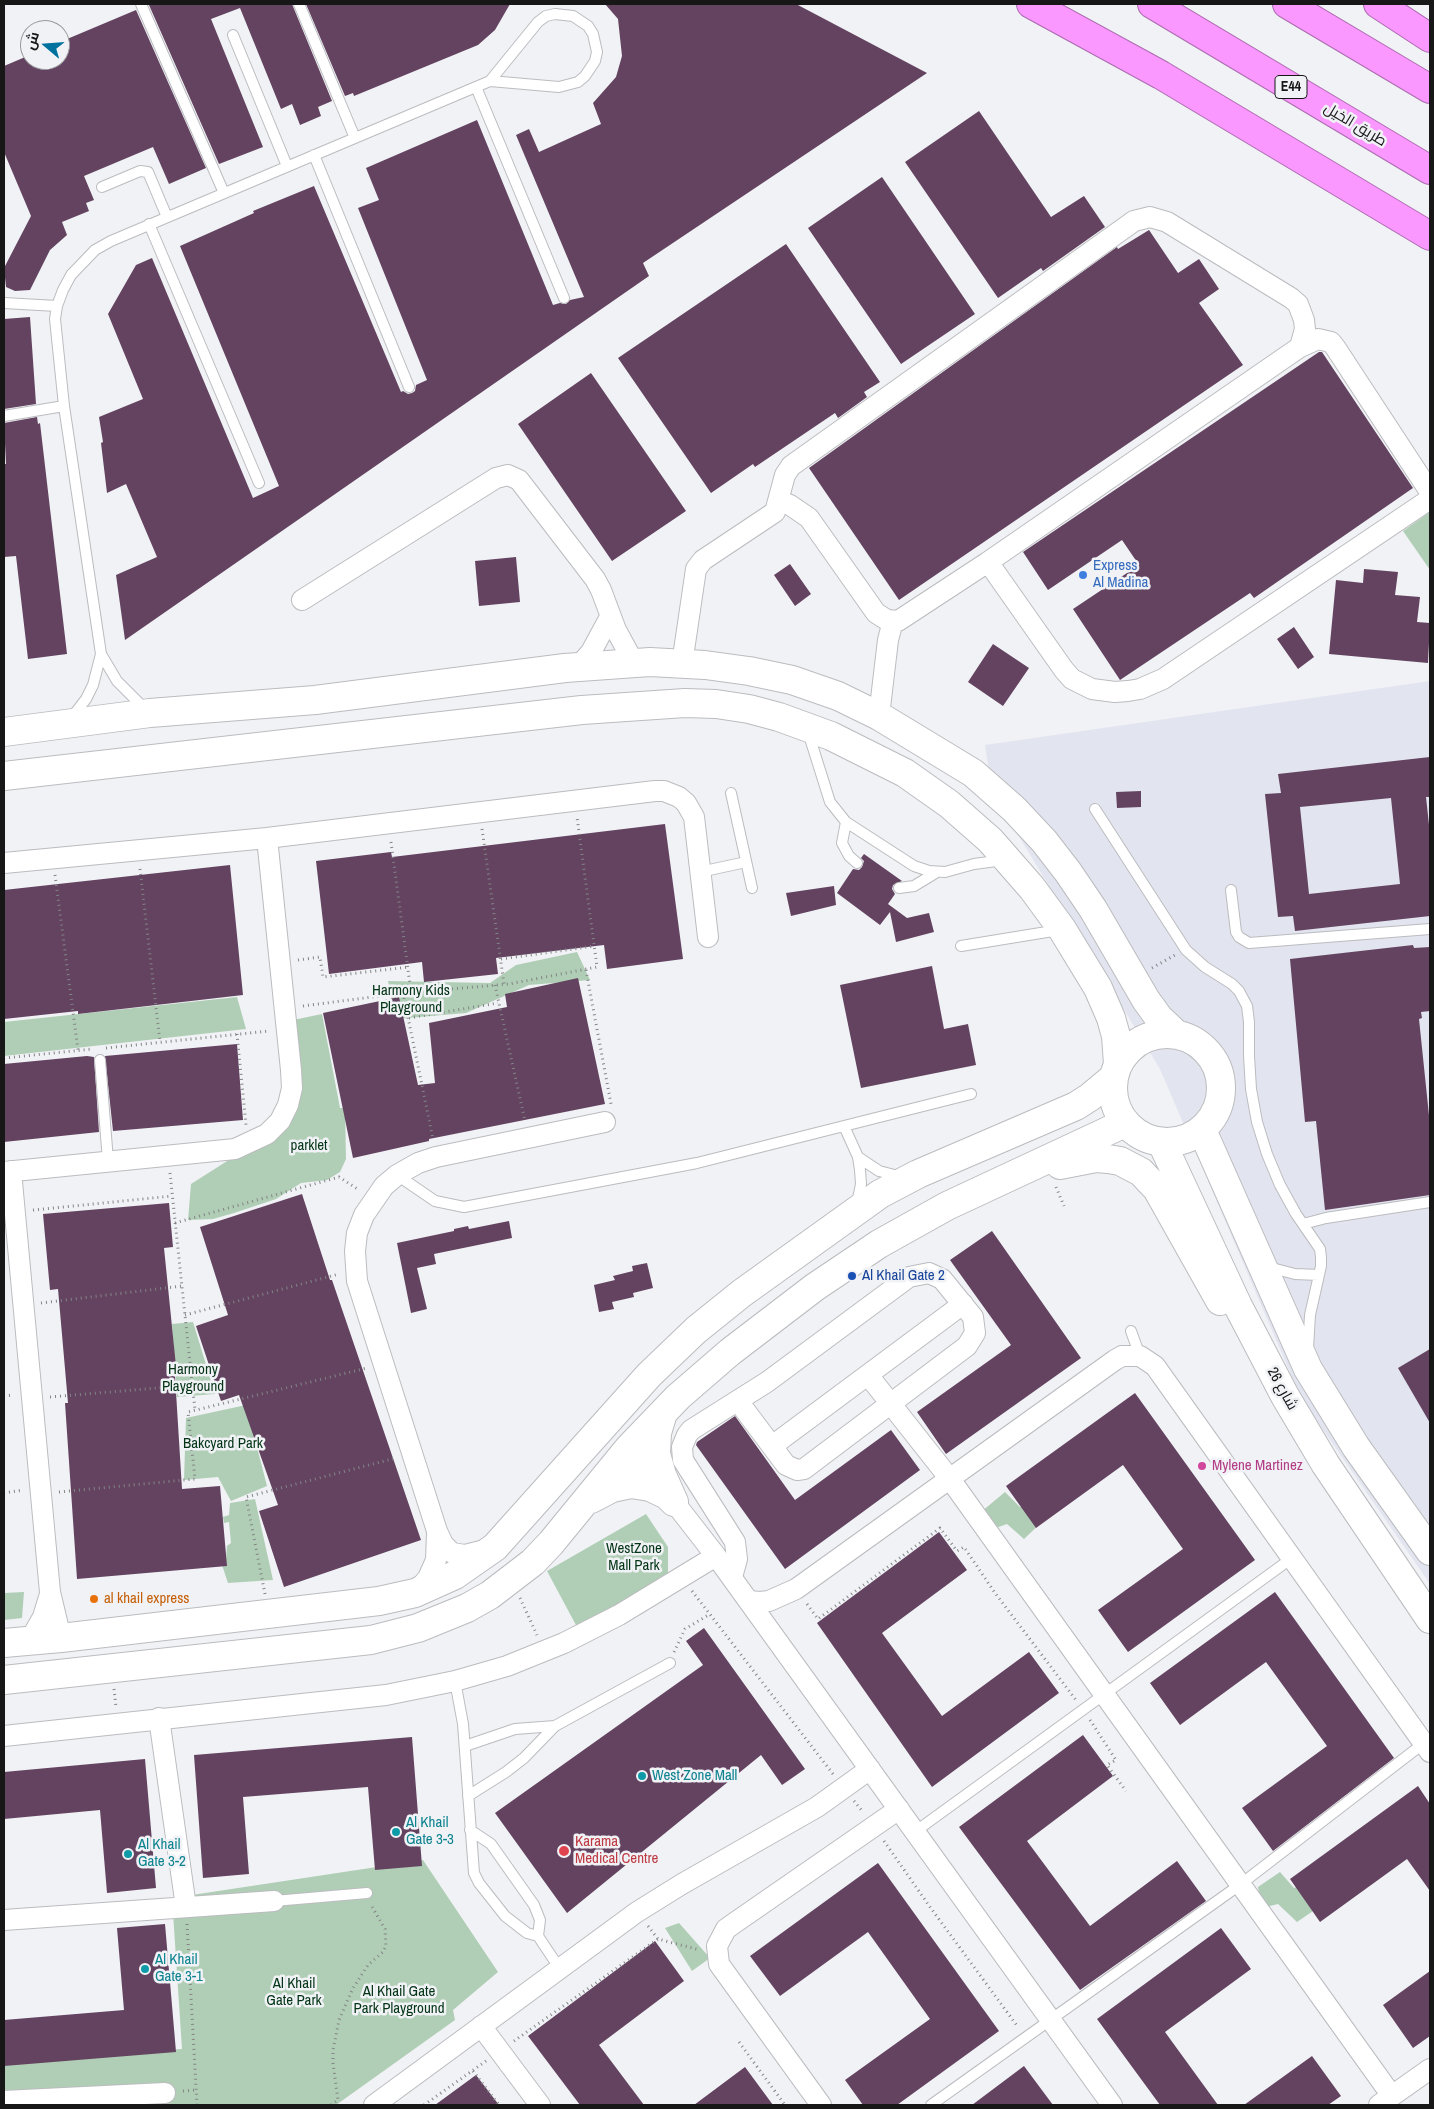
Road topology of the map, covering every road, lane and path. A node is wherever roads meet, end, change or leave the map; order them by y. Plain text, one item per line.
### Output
1 (141, 4) edge
2 (299, 4) edge
3 (1031, 4) edge
4 (1152, 4) edge
5 (1287, 4) edge
6 (1378, 4) edge
7 (233, 35) dead end
8 (1430, 38) edge
9 (490, 81) junction
10 (476, 87) junction
11 (1430, 88) edge
12 (356, 138) junction
13 (314, 155) junction
14 (287, 166) junction
15 (1430, 170) edge
16 (102, 187) dead end
17 (224, 192) junction
18 (167, 217) junction
19 (149, 224) junction
20 (1430, 236) edge
21 (564, 298) dead end
22 (4, 303) edge
23 (57, 306) junction
24 (1300, 347) junction
25 (410, 387) dead end
26 (64, 406) junction
27 (4, 416) edge
28 (259, 483) dead end
29 (1430, 492) edge
30 (1430, 499) edge
31 (780, 501) junction
32 (988, 562) junction
33 (302, 600) dead end
34 (610, 617) junction
35 (893, 621) junction
36 (101, 654) junction
37 (634, 663) junction
38 (682, 664) junction
39 (578, 667) junction
40 (150, 713) junction
41 (880, 716) junction
42 (61, 724) junction
43 (806, 726) junction
44 (6, 731) edge
45 (4, 776) edge
46 (731, 793) dead end
47 (575, 800) junction
48 (1095, 809) dead end
49 (480, 812) junction
50 (846, 822) junction
51 (388, 823) junction
52 (267, 838) junction
53 (138, 850) junction
54 (53, 858) junction
55 (1009, 860) junction
56 (746, 862) junction
57 (4, 863) edge
58 (857, 863) dead end
59 (700, 872) junction
60 (937, 872) junction
61 (752, 888) dead end
62 (899, 888) dead end
63 (1231, 890) dead end
64 (1062, 929) junction
65 (1430, 929) edge
66 (708, 937) dead end
67 (595, 946) junction
68 (961, 946) dead end
69 (501, 960) junction
70 (280, 962) junction
71 (409, 967) junction
72 (586, 970) junction
73 (504, 984) junction
74 (496, 985) junction
75 (412, 992) junction
76 (403, 993) junction
77 (498, 1003) junction
78 (285, 1008) junction
79 (409, 1018) junction
80 (287, 1029) junction
81 (237, 1034) junction
82 (1177, 1035) junction
83 (160, 1042) junction
84 (78, 1050) junction
85 (4, 1058) edge
86 (100, 1060) dead end
87 (1116, 1070) junction
88 (972, 1094) dead end
89 (606, 1122) joint
90 (1125, 1123) junction
91 (844, 1126) junction
92 (1202, 1130) junction
93 (529, 1138) junction
94 (1162, 1143) junction
95 (248, 1144) junction
96 (168, 1155) junction
97 (436, 1157) junction
98 (858, 1157) junction
99 (108, 1160) junction
100 (7, 1172) edge
101 (1021, 1172) junction
102 (397, 1175) junction
103 (910, 1178) junction
104 (172, 1196) junction
105 (373, 1199) junction
106 (1430, 1202) edge
107 (855, 1211) junction
108 (14, 1212) junction
109 (175, 1223) junction
110 (1303, 1224) junction
111 (1260, 1264) junction
112 (355, 1269) junction
113 (1319, 1275) junction
114 (182, 1286) junction
115 (962, 1304) junction
116 (23, 1305) junction
117 (185, 1315) junction
118 (1131, 1331) dead end
119 (1140, 1356) junction
120 (1266, 1360) junction
121 (383, 1365) junction
122 (1308, 1369) junction
123 (868, 1375) junction
124 (193, 1385) junction
125 (32, 1398) junction
126 (627, 1399) junction
127 (738, 1401) junction
128 (890, 1403) junction
129 (196, 1410) junction
130 (663, 1413) junction
131 (772, 1446) junction
132 (628, 1449) junction
133 (411, 1454) junction
134 (950, 1479) junction
135 (41, 1494) junction
136 (585, 1502) junction
137 (674, 1502) junction
138 (437, 1531) junction
139 (495, 1547) junction
140 (1430, 1551) edge
141 (716, 1556) junction
142 (1292, 1558) junction
143 (682, 1577) junction
144 (732, 1577) junction
145 (512, 1579) junction
146 (796, 1589) junction
147 (50, 1592) junction
148 (415, 1592) junction
149 (749, 1601) junction
150 (268, 1614) junction
151 (710, 1614) junction
152 (1430, 1615) edge
153 (61, 1638) junction
154 (30, 1640) junction
155 (4, 1643) edge
156 (544, 1652) junction
157 (670, 1663) joint
158 (112, 1668) junction
159 (4, 1671) edge
160 (4, 1680) edge
161 (455, 1681) junction
162 (1105, 1695) junction
163 (1083, 1710) junction
164 (159, 1718) junction
165 (117, 1722) junction
166 (555, 1726) junction
167 (4, 1736) edge
168 (465, 1746) junction
169 (1427, 1748) edge
170 (870, 1768) junction
171 (844, 1788) junction
172 (1126, 1791) dead end
173 (468, 1796) junction
174 (899, 1809) junction
175 (874, 1826) junction
176 (470, 1830) junction
177 (916, 1831) junction
178 (1241, 1884) junction
179 (367, 1893) joint
180 (274, 1901) joint
181 (186, 1907) junction
182 (637, 1912) junction
183 (4, 1920) edge
184 (538, 1936) junction
185 (658, 1939) junction
186 (717, 1955) junction
187 (560, 1969) junction
188 (1050, 2020) junction
189 (481, 2026) junction
190 (1025, 2037) junction
191 (739, 2042) dead end
192 (500, 2051) junction
193 (1430, 2069) edge
194 (473, 2070) junction
195 (165, 2093) dead end
196 (4, 2101) edge
197 (1385, 2101) edge
198 (197, 2105) edge
199 (331, 2105) edge
200 (374, 2105) edge
201 (424, 2105) edge
202 (499, 2105) edge
203 (540, 2105) edge
204 (785, 2105) edge
205 (821, 2105) edge
206 (931, 2105) edge
207 (1112, 2105) edge

1 - 17 lane
2 - 12 lane
3 - 20 highway
4 - 15 highway, طريق الخيل / E44
5 - 11 highway
6 - 8 highway
7 - 14 lane
9 - 9 lane
9 - 10 lane
10 - 12 lane
10 - 21 lane
12 - 13 lane
13 - 14 lane
13 - 25 lane
14 - 17 lane
16 - 18 lane
17 - 18 lane
18 - 19 lane
19 - 23 lane
19 - 28 lane
22 - 23 lane
23 - 26 lane
24 - 29 street
24 - 31 street
24 - 32 street
26 - 27 lane
26 - 36 lane
30 - 32 street
31 - 35 street
31 - 38 street
32 - 35 street
33 - 34 street
34 - 37 street
34 - 39 street
35 - 41 street
36 - 40 lane
36 - 42 lane
37 - 38 street
37 - 39 street
38 - 41 street
39 - 40 street
40 - 42 street
41 - 82 street
42 - 44 street
43 - 45 street
43 - 50 lane
43 - 55 street
46 - 56 lane
47 - 49 street
47 - 59 street
47 - 67 path
48 - 110 lane
49 - 51 street
49 - 69 path
50 - 58 lane
50 - 60 lane
51 - 52 street
51 - 71 path
52 - 53 street
52 - 70 street
53 - 54 street
53 - 83 path
54 - 57 street
54 - 84 path
55 - 60 lane
55 - 64 street
56 - 59 lane
56 - 61 lane
59 - 66 street
60 - 62 lane
63 - 65 lane
64 - 68 lane
64 - 87 street
67 - 69 path
67 - 72 path
69 - 73 path
70 - 71 path
70 - 78 street
71 - 75 path
72 - 73 path
72 - 89 path
73 - 74 path
74 - 75 path
74 - 77 path
75 - 76 path
76 - 78 path
76 - 79 path
77 - 79 path
77 - 93 path
78 - 80 street
79 - 97 path
80 - 81 path
80 - 95 street
81 - 83 path
81 - 95 path
82 - 87 street
82 - 92 street
83 - 84 path
84 - 85 path
86 - 99 lane
87 - 90 street
87 - 103 street
88 - 91 lane
89 - 93 street
90 - 94 street
90 - 101 street
91 - 98 lane
91 - 102 lane
92 - 94 street
92 - 111 street
93 - 97 street
94 - 120 street, شارع 26
95 - 96 street
96 - 99 street
96 - 104 path
97 - 102 street
98 - 103 lane
98 - 107 lane
99 - 100 street
100 - 108 street
101 - 120 street
101 - 130 street
102 - 105 street
103 - 107 street
104 - 108 path
104 - 109 path
105 - 109 path
105 - 112 street
106 - 110 lane
107 - 126 street
108 - 116 street
109 - 114 path
110 - 113 lane
111 - 113 lane
111 - 122 street
112 - 117 path
112 - 121 street
113 - 122 lane
114 - 116 path
114 - 117 path
115 - 123 street
115 - 127 street
115 - 128 street
116 - 125 street
117 - 124 path
118 - 119 lane
119 - 134 street
119 - 142 street
120 - 152 street, شارع 26
121 - 129 path
121 - 133 street
122 - 140 street
123 - 128 street
123 - 131 street
124 - 125 path
124 - 129 path
125 - 135 street
126 - 132 street
126 - 139 street
127 - 131 street
127 - 144 street
128 - 131 street
128 - 134 street
129 - 135 path
130 - 132 street
130 - 137 street
132 - 136 street
132 - 137 street
133 - 138 street
133 - 150 path
134 - 146 street
134 - 162 street
135 - 147 street
136 - 137 street
136 - 145 street
137 - 141 street
138 - 139 street
138 - 148 street
139 - 148 street
141 - 143 street
141 - 144 street
142 - 162 lane
142 - 169 street
143 - 151 path
143 - 156 street
144 - 149 street
145 - 156 path
145 - 158 street
146 - 149 street
146 - 163 path
147 - 153 street
147 - 154 street
148 - 150 street
149 - 170 street
150 - 153 street
151 - 157 path
151 - 171 path
153 - 154 street
153 - 159 street
154 - 155 street
156 - 161 street
157 - 166 lane
158 - 160 street
158 - 165 path
161 - 164 street
161 - 168 lane
162 - 163 lane
162 - 178 street
163 - 172 path
163 - 177 lane
164 - 165 street
164 - 181 street
165 - 167 street
166 - 168 lane
166 - 173 lane
168 - 173 lane
169 - 178 lane
170 - 171 street
170 - 174 street
171 - 175 path
171 - 182 street
173 - 176 lane
174 - 175 street
174 - 177 street
175 - 186 street
175 - 190 path
176 - 184 lane
176 - 184 lane
177 - 188 street
178 - 188 lane
178 - 197 street
179 - 180 lane
179 - 199 path
180 - 181 street
181 - 183 street
181 - 198 path
182 - 185 path
182 - 187 street
184 - 187 lane
185 - 186 path
185 - 192 path
186 - 205 street
187 - 189 street
188 - 190 lane
188 - 207 street
189 - 192 street
189 - 200 street
190 - 206 lane
191 - 204 path
192 - 194 path
192 - 203 street
193 - 197 street
194 - 201 path
194 - 202 path
195 - 196 street

